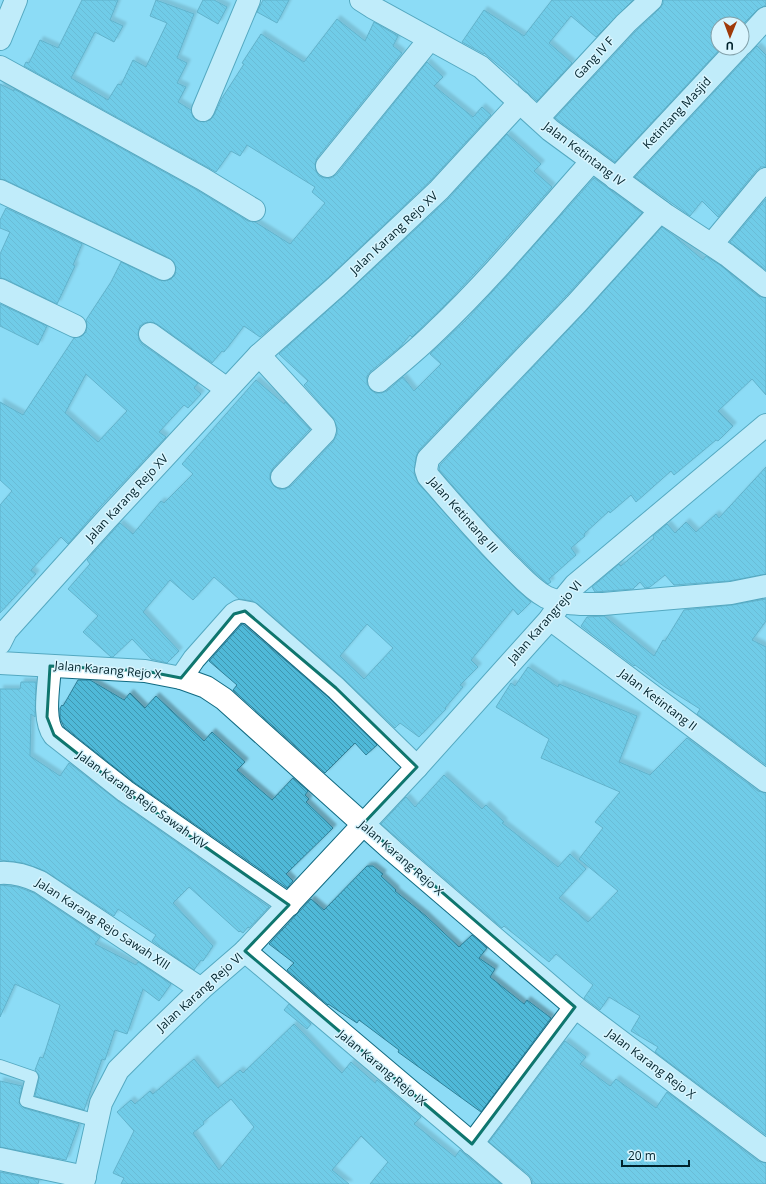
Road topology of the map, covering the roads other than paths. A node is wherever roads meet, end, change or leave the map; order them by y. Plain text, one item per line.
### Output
1 (16, 0) edge
2 (250, 0) edge
3 (361, 0) edge
4 (651, 0) edge
5 (766, 18) edge
6 (750, 35) edge
7 (0, 39) edge
8 (430, 39) junction
9 (731, 56) edge
10 (0, 67) edge
11 (520, 102) junction
12 (202, 110) dead end
13 (538, 118) junction
14 (592, 161) junction
15 (327, 166) dead end
16 (616, 179) junction
17 (766, 179) edge
18 (0, 191) edge
19 (254, 210) dead end
20 (660, 211) junction
21 (712, 244) junction
22 (164, 269) dead end
23 (766, 286) edge
24 (0, 290) edge
25 (75, 326) dead end
26 (150, 334) dead end
27 (259, 355) junction
28 (379, 381) dead end
29 (227, 389) junction
30 (766, 425) edge
31 (282, 477) dead end
32 (766, 586) edge
33 (556, 610) junction
34 (0, 643) edge
35 (0, 663) edge
36 (50, 666) junction
37 (181, 678) junction
38 (417, 767) junction
39 (766, 780) edge
40 (363, 824) junction
41 (0, 873) edge
42 (288, 905) junction
43 (245, 951) junction
44 (200, 989) junction
45 (575, 1007) junction
46 (0, 1066) edge
47 (97, 1121) junction
48 (472, 1144) junction
49 (766, 1151) edge
50 (0, 1159) edge
51 (84, 1181) edge
52 (520, 1184) edge

1 - 7 street
2 - 12 street
3 - 8 street, Jalan Ketintang IV
4 - 13 street, Gang IV F
5 - 6 street
8 - 11 street, Jalan Ketintang IV
8 - 15 street
9 - 16 street, Ketintang Masjid
10 - 19 street
11 - 13 street, Jalan Ketintang IV
11 - 27 street, Jalan Karang Rejo XV
13 - 14 street, Jalan Ketintang IV
14 - 16 street, Jalan Ketintang IV
14 - 28 street
16 - 20 street, Jalan Ketintang IV
17 - 21 street
18 - 22 street
20 - 21 street, Jalan Ketintang IV
20 - 33 street, Jalan Ketintang III
21 - 23 street, Jalan Ketintang IV
24 - 25 street
26 - 29 street
27 - 29 street, Jalan Karang Rejo XV
27 - 31 street
29 - 34 street, Jalan Karang Rejo XV
30 - 33 street, Jalan Karangrejo VI
32 - 33 street, Jalan Ketintang III
33 - 38 street, Jalan Karangrejo VI
33 - 39 street, Jalan Ketintang II
35 - 36 street, Jalan Karang Rejo X
36 - 37 street, Jalan Karang Rejo X
36 - 42 street, Jalan Karang Rejo Sawah XIV
37 - 38 street
37 - 40 street, Jalan Karang Rejo X
38 - 40 street, Jalan Karangrejo VI
40 - 42 street, Jalan Karang Rejo VI
40 - 45 street, Jalan Karang Rejo X
41 - 44 street, Jalan Karang Rejo Sawah XIII
42 - 43 street, Jalan Karang Rejo VI
43 - 44 street, Jalan Karang Rejo VI
43 - 48 street, Jalan Karang Rejo IX
44 - 47 street, Jalan Karang Rejo VI
45 - 48 street
45 - 49 street, Jalan Karang Rejo X
46 - 47 lane
47 - 51 street, Jalan Karang Rejo VI
48 - 52 street, Jalan Karang Rejo IX
50 - 51 street

